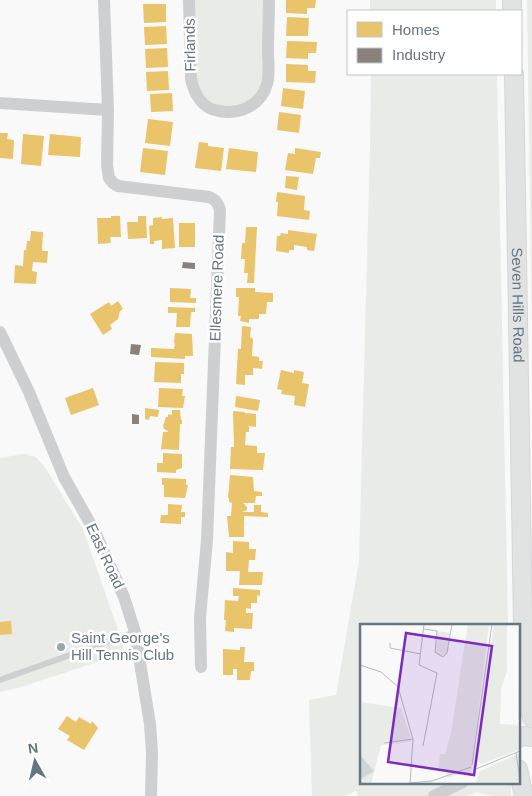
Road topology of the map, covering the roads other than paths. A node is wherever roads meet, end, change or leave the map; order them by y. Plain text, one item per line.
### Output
1 (104, 0) edge
2 (189, 0) edge
3 (269, 0) edge
4 (514, 75) edge
5 (0, 103) edge
6 (108, 110) junction
7 (0, 332) edge
8 (135, 632) junction
9 (201, 667) dead end
10 (0, 680) edge
11 (524, 686) junction
12 (520, 703) edge
13 (532, 718) edge
14 (520, 778) edge
15 (459, 784) edge
16 (532, 791) edge
17 (152, 796) edge
18 (434, 796) edge
19 (524, 796) edge
20 (530, 796) edge

1 - 6 street, Ellesmere Road
2 - 3 street, Firlands
4 - 11 main road, Seven Hills Road
5 - 6 street
6 - 9 street, Ellesmere Road
7 - 8 street, East Road
8 - 10 lane
8 - 17 street, East Road
11 - 12 main road
11 - 13 main road
14 - 19 main road
15 - 18 street
16 - 20 main road

